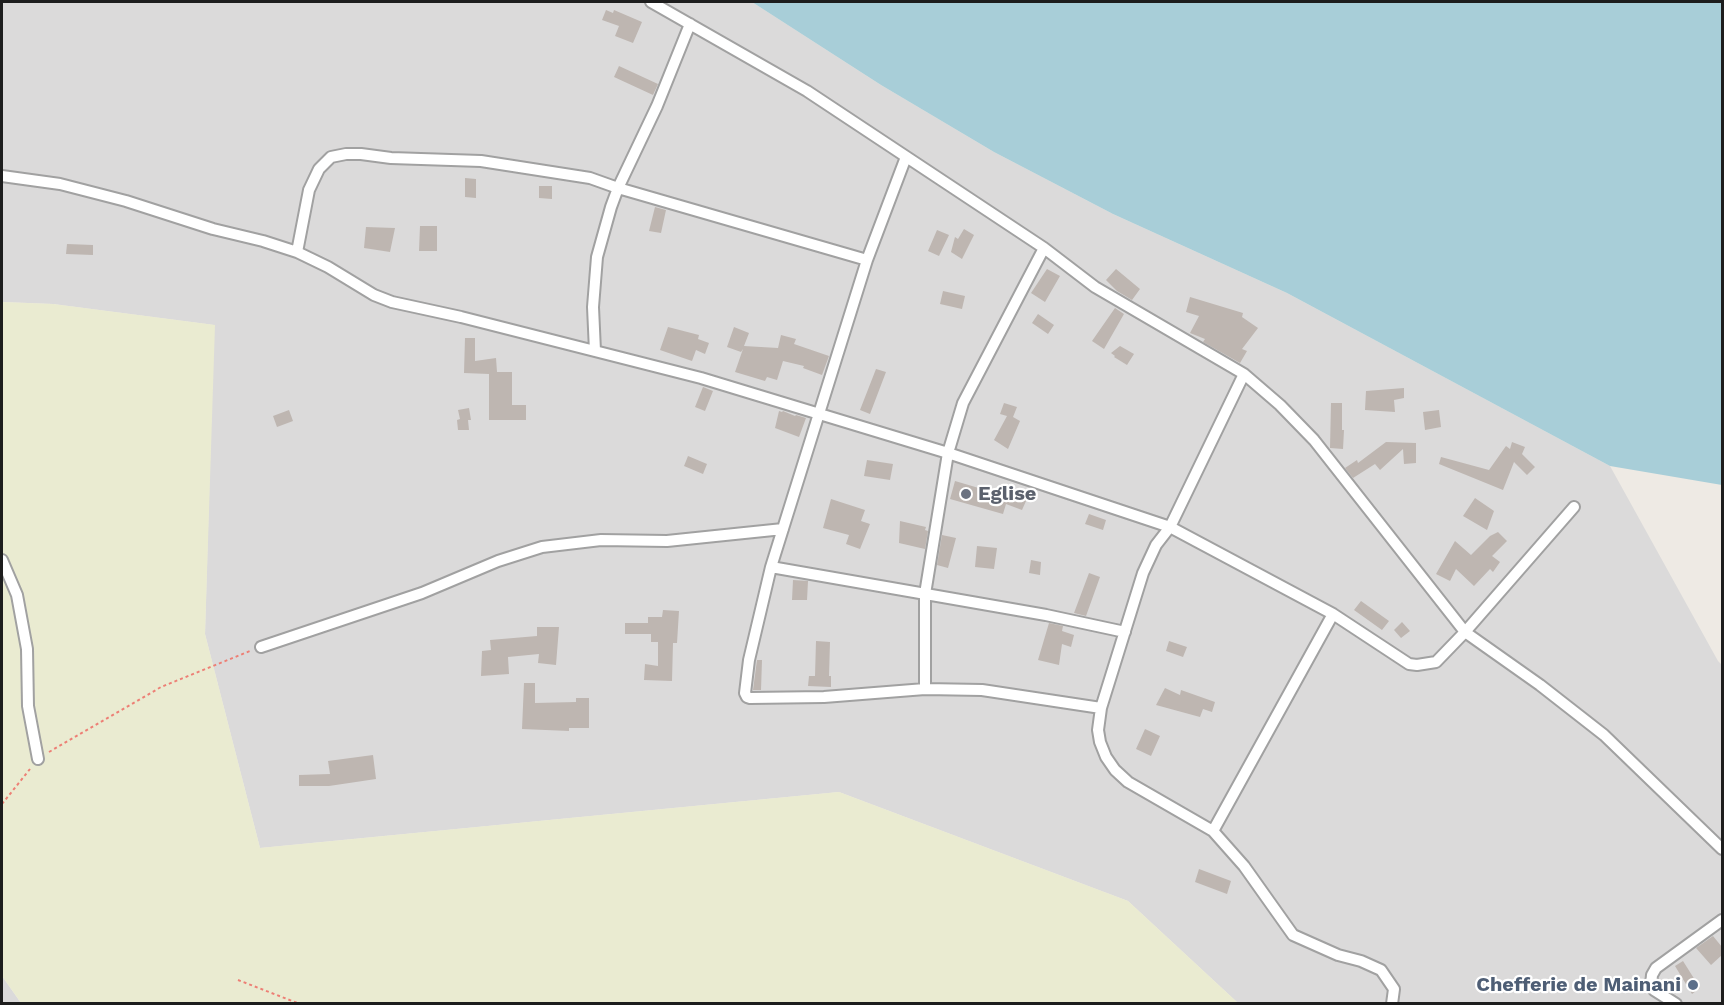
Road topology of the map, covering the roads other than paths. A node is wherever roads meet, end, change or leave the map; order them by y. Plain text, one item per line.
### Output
1 (651, 2) edge
2 (690, 24) junction
3 (906, 158) junction
4 (2, 176) edge
5 (618, 188) junction
6 (1044, 248) junction
7 (297, 252) junction
8 (867, 260) junction
9 (595, 351) junction
10 (1244, 374) junction
11 (818, 415) junction
12 (948, 453) junction
13 (1574, 507) dead end
14 (1170, 527) junction
15 (783, 530) junction
16 (2, 560) edge
17 (771, 567) junction
18 (925, 594) junction
19 (1333, 614) junction
20 (1125, 632) junction
21 (1465, 632) junction
22 (261, 646) road end
23 (925, 689) junction
24 (1101, 708) junction
25 (38, 759) road end
26 (1213, 831) junction
27 (1722, 849) edge
28 (1722, 920) edge
29 (1392, 1004) edge
30 (1676, 1004) edge

1 - 2 street
2 - 3 street
2 - 5 street
3 - 6 street
3 - 8 street
4 - 7 street
5 - 7 street
5 - 8 street
5 - 9 street
6 - 10 street
6 - 12 street
7 - 9 street
8 - 11 street
9 - 11 street
10 - 14 street
10 - 21 street
11 - 12 street
11 - 15 street
12 - 14 street
12 - 18 street
13 - 21 street
14 - 19 street
14 - 20 street
15 - 17 street
15 - 22 street
16 - 25 street
17 - 18 street
17 - 23 street
18 - 20 street
18 - 23 street
19 - 21 street
19 - 26 street
20 - 24 street
21 - 27 street
23 - 24 street
24 - 26 street
26 - 29 street
28 - 30 street

